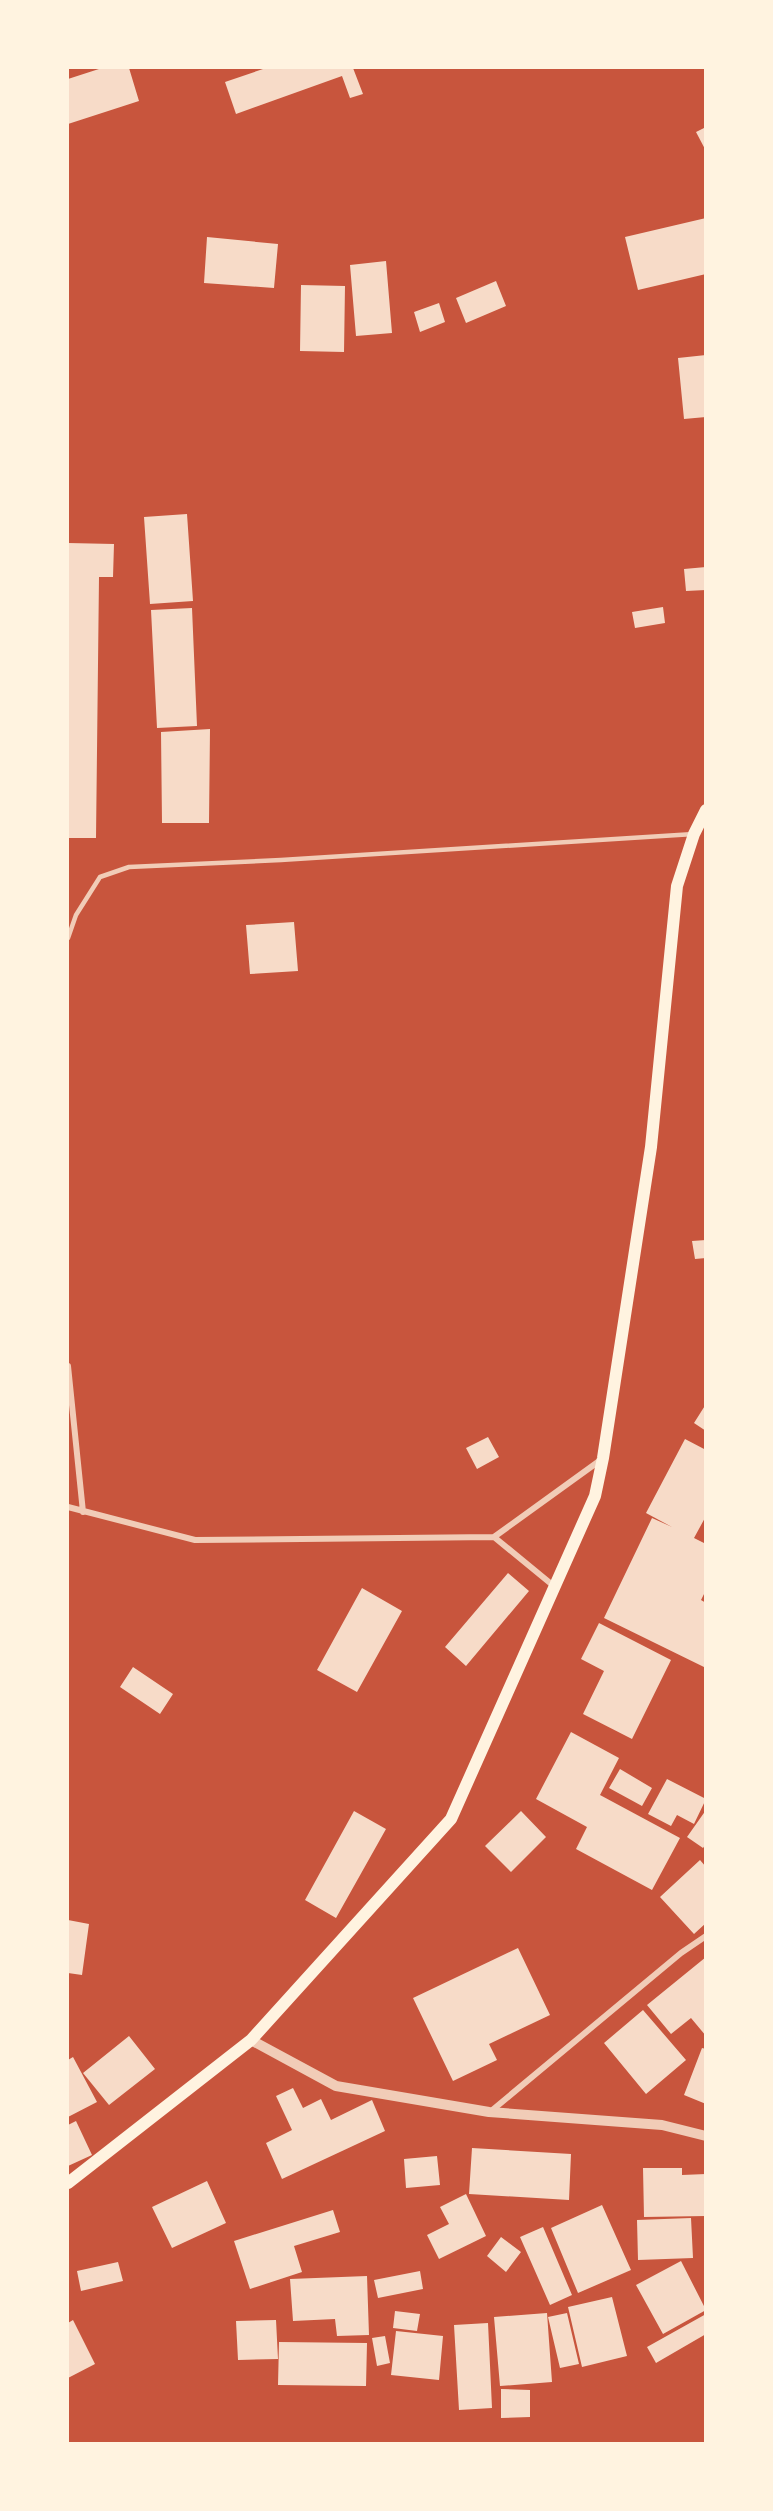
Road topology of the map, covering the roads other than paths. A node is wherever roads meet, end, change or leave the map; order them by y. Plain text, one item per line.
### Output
1 (705, 810) edge
2 (694, 834) junction
3 (68, 938) edge
4 (68, 1366) edge
5 (603, 1458) junction
6 (68, 1507) edge
7 (83, 1512) junction
8 (494, 1537) junction
9 (555, 1587) junction
10 (705, 1936) edge
11 (251, 2040) junction
12 (489, 2112) junction
13 (705, 2136) edge
14 (68, 2183) edge

1 - 2 main road
2 - 3 lane
2 - 5 main road
4 - 7 street
5 - 8 street
5 - 9 main road
6 - 7 street
7 - 8 street
8 - 9 street
9 - 11 main road
10 - 12 street
11 - 12 street
11 - 14 main road
12 - 13 street

